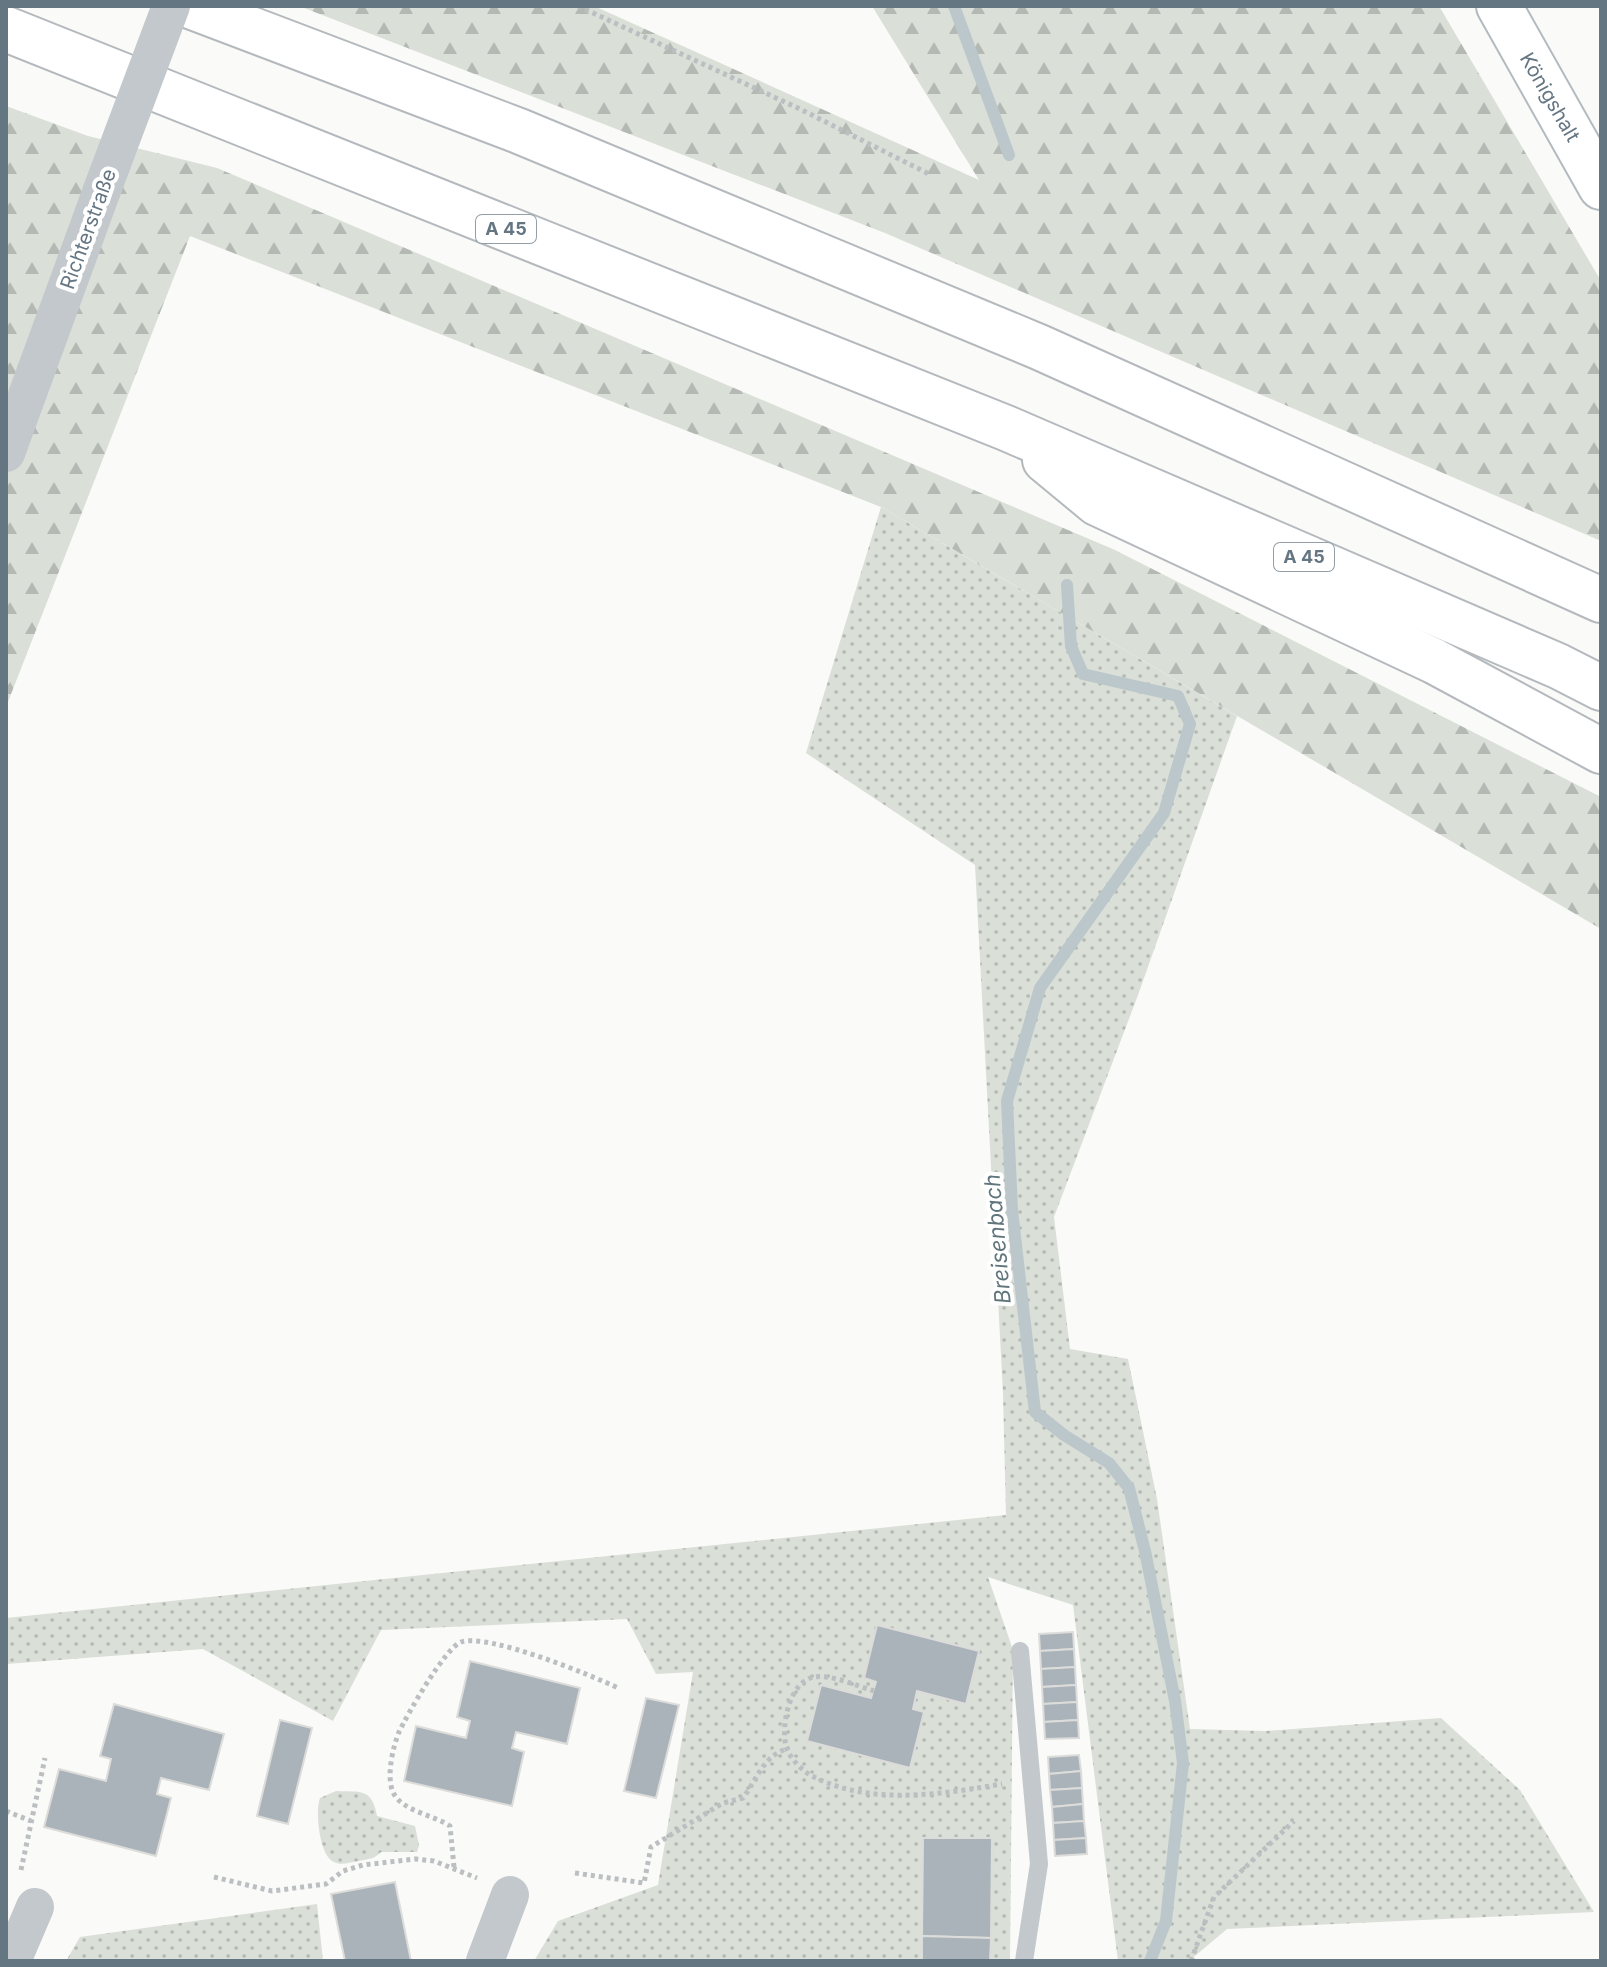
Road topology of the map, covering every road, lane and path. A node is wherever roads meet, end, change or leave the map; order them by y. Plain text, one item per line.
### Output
1 (171, 6) edge
2 (190, 6) edge
3 (578, 6) edge
4 (1499, 6) edge
5 (6, 29) edge
6 (931, 175) dead end
7 (1601, 187) edge
8 (1006, 428) junction
9 (6, 453) edge
10 (1601, 600) edge
11 (1601, 688) edge
12 (1601, 751) edge
13 (1020, 1651) dead end
14 (618, 1688) dead end
15 (874, 1691) dead end
16 (786, 1749) junction
17 (45, 1758) dead end
18 (1031, 1779) junction
19 (6, 1811) edge
20 (31, 1821) junction
21 (1294, 1821) dead end
22 (454, 1867) junction
23 (575, 1873) dead end
24 (214, 1877) dead end
25 (27, 1893) joint
26 (510, 1895) joint
27 (12, 1961) edge
28 (485, 1961) edge
29 (1024, 1961) edge
30 (1191, 1961) edge

1 - 9 street, Richterstraße, bridge
2 - 10 main road
3 - 6 path
4 - 7 main road, Königshalt
5 - 8 main road, A 45
8 - 11 main road, A 45
8 - 12 main road
13 - 18 lane
14 - 22 path
15 - 16 path
16 - 18 path
16 - 23 path
17 - 20 path
18 - 29 lane
19 - 20 path
20 - 25 path
21 - 30 path
22 - 24 path
22 - 26 path
25 - 27 street
26 - 28 street

